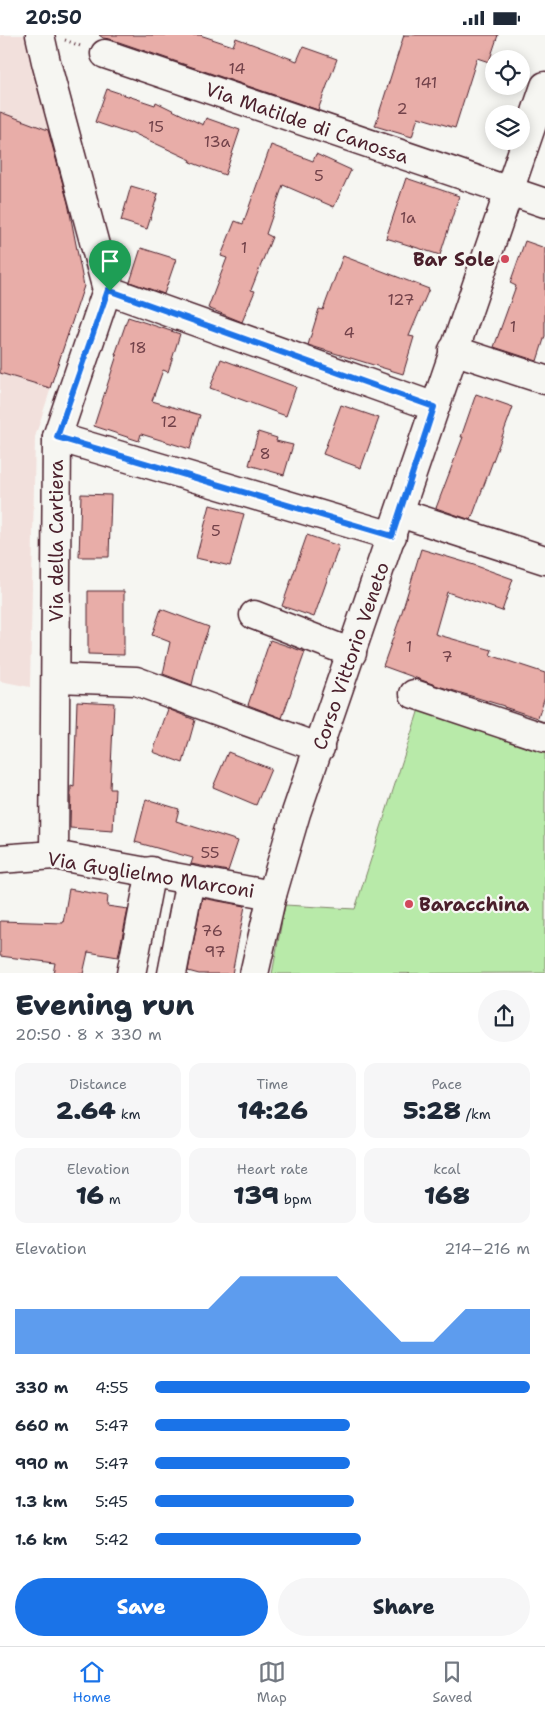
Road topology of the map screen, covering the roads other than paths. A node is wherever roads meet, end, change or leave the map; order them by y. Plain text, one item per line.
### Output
1 (40, 35) edge
2 (105, 54) dead end
3 (545, 86) edge
4 (508, 191) junction
5 (545, 203) edge
6 (108, 290) junction
7 (454, 350) junction
8 (545, 380) edge
9 (434, 407) junction
10 (57, 437) junction
11 (396, 524) junction
12 (545, 560) edge
13 (254, 615) dead end
14 (352, 653) junction
15 (57, 678) dead end
16 (414, 694) dead end
17 (545, 738) edge
18 (320, 748) junction
19 (54, 855) junction
20 (0, 859) edge
21 (151, 871) junction
22 (190, 879) junction
23 (272, 895) junction
24 (132, 973) edge
25 (172, 973) edge
26 (254, 973) edge

1 - 6 street
2 - 4 street, Via Matilde di Canossa
3 - 4 street, Corso Vittorio Veneto
4 - 5 street, Via Matilde di Canossa
4 - 7 street, Corso Vittorio Veneto
6 - 9 street
6 - 10 street, Via della Cartiera
7 - 8 street
7 - 9 street, Corso Vittorio Veneto
9 - 11 street, Corso Vittorio Veneto
10 - 11 street
10 - 19 street, Via della Cartiera
11 - 12 street
11 - 14 street, Corso Vittorio Veneto
13 - 14 street
14 - 18 street, Corso Vittorio Veneto
15 - 18 street
16 - 17 street
18 - 23 street, Corso Vittorio Veneto
19 - 20 street, Via Guglielmo Marconi
19 - 21 street, Via Guglielmo Marconi
21 - 22 street, Via Guglielmo Marconi
21 - 24 street
22 - 23 street, Via Guglielmo Marconi
22 - 25 street
23 - 26 street, Corso Vittorio Veneto

